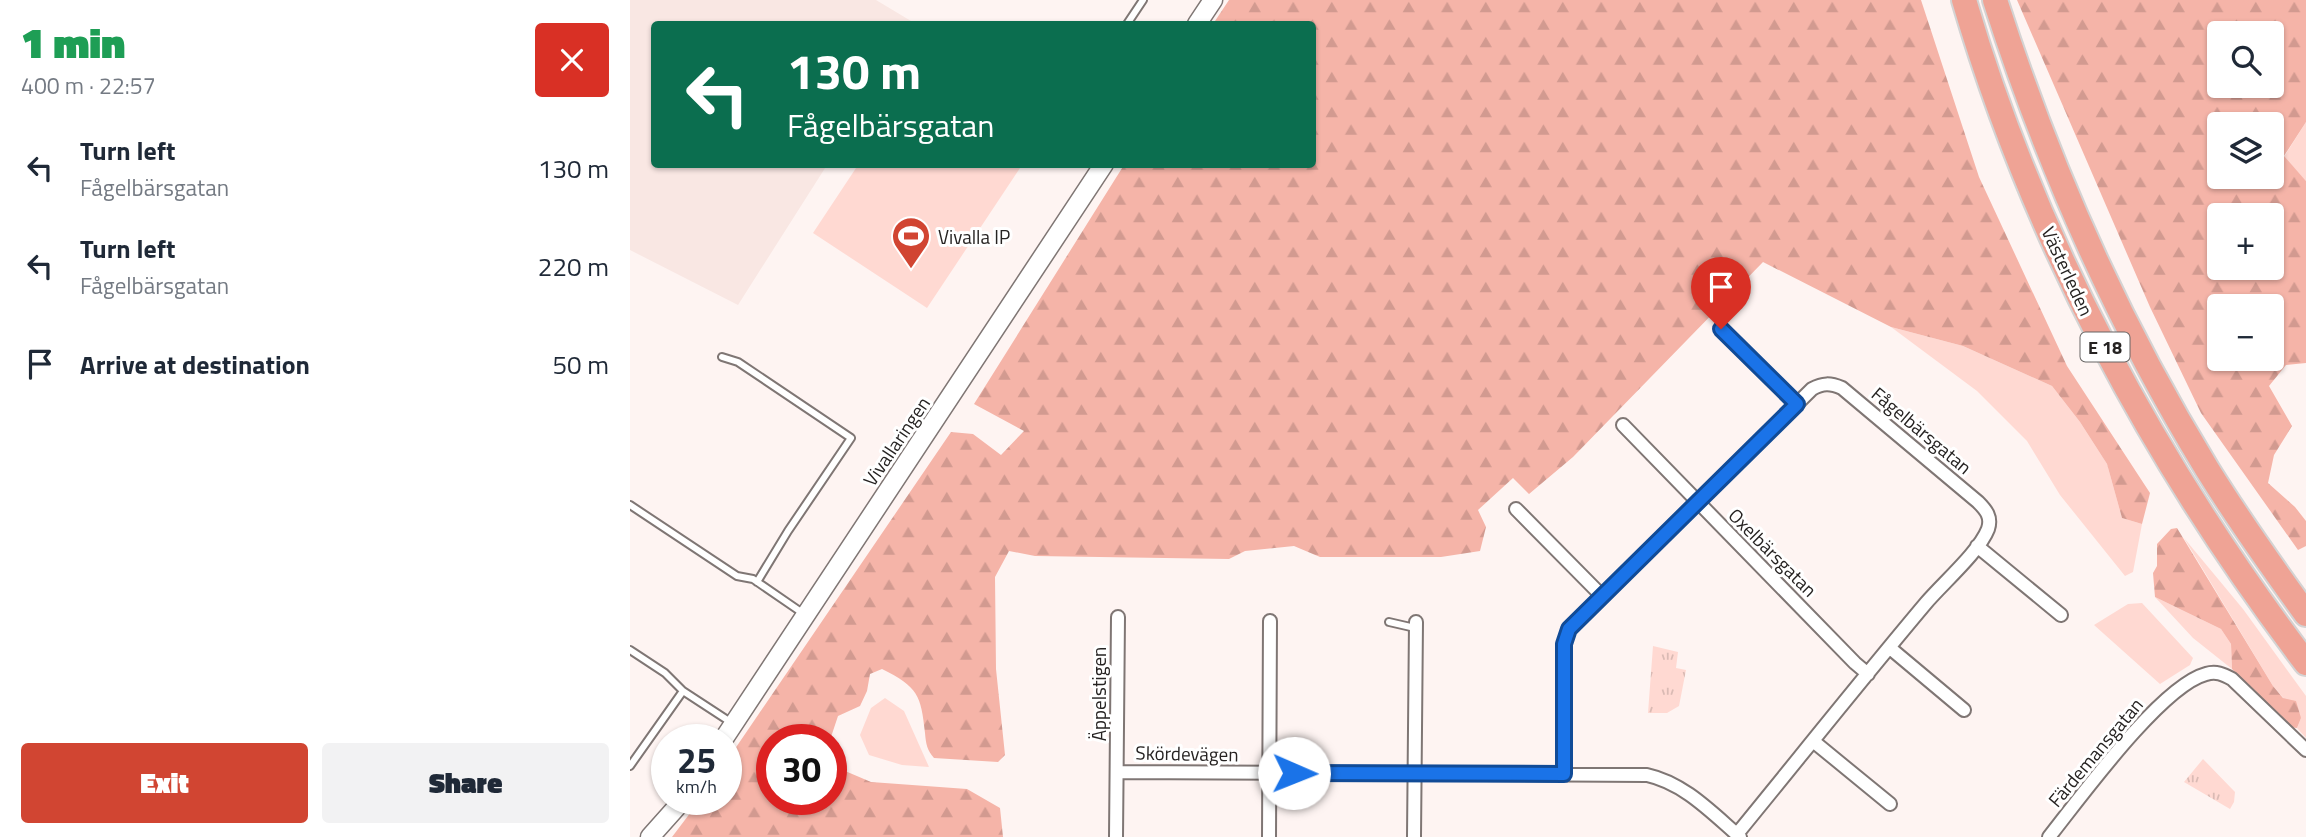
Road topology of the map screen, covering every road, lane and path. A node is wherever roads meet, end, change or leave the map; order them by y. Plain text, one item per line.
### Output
1 (1143, 0) edge
2 (1213, 0) edge
3 (1964, 0) edge
4 (1995, 0) edge
5 (1129, 21) edge
6 (1199, 21) edge
7 (1101, 168) edge
8 (1721, 329) dead end
9 (722, 357) dead end
10 (1797, 404) junction
11 (1623, 425) dead end
12 (1697, 502) junction
13 (630, 505) edge
14 (1516, 509) dead end
15 (1977, 546) junction
16 (757, 582) junction
17 (1601, 595) junction
18 (2306, 614) edge
19 (805, 615) junction
20 (2061, 615) dead end
21 (1118, 617) dead end
22 (1270, 621) dead end
23 (1389, 622) dead end
24 (1417, 625) joint
25 (1890, 649) junction
26 (630, 650) edge
27 (2306, 663) edge
28 (1868, 674) junction
29 (683, 691) junction
30 (1964, 710) dead end
31 (734, 724) joint
32 (1813, 741) junction
33 (2306, 750) edge
34 (630, 766) edge
35 (1118, 772) junction
36 (1269, 773) junction
37 (1564, 774) junction
38 (1416, 775) junction
39 (1891, 804) dead end
40 (670, 815) edge
41 (1738, 836) edge
42 (650, 837) edge
43 (1115, 837) edge
44 (1269, 837) edge
45 (1414, 837) edge
46 (2049, 837) edge

1 - 5 lane
2 - 6 street
3 - 27 highway, Västerleden / E 18
4 - 18 highway, Västerleden / E 18
7 - 19 street, Vivallaringen
8 - 10 street
9 - 16 lane
10 - 12 street, Fågelbärsgatan
10 - 15 street, Fågelbärsgatan
11 - 12 street, Oxelbärsgatan
12 - 17 street, Fågelbärsgatan
12 - 28 street, Oxelbärsgatan
13 - 16 lane
14 - 17 street
15 - 20 street
15 - 25 street, Fågelbärsgatan
16 - 19 lane
17 - 37 street, Fågelbärsgatan
19 - 31 street, Vivallaringen
21 - 35 street, Äppelstigen
22 - 36 street
23 - 24 lane
24 - 38 street
25 - 28 street, Fågelbärsgatan
25 - 30 street
26 - 29 lane
28 - 32 street, Fågelbärsgatan
29 - 31 lane
29 - 34 lane
32 - 39 street
32 - 41 street, Fågelbärsgatan
33 - 46 street, Färdemansgatan
35 - 36 street, Skördevägen
35 - 43 street, Äppelstigen
36 - 38 street, Skördevägen
36 - 44 street
37 - 38 street, Skördevägen
37 - 41 street, Skördevägen
38 - 45 street
40 - 42 street

